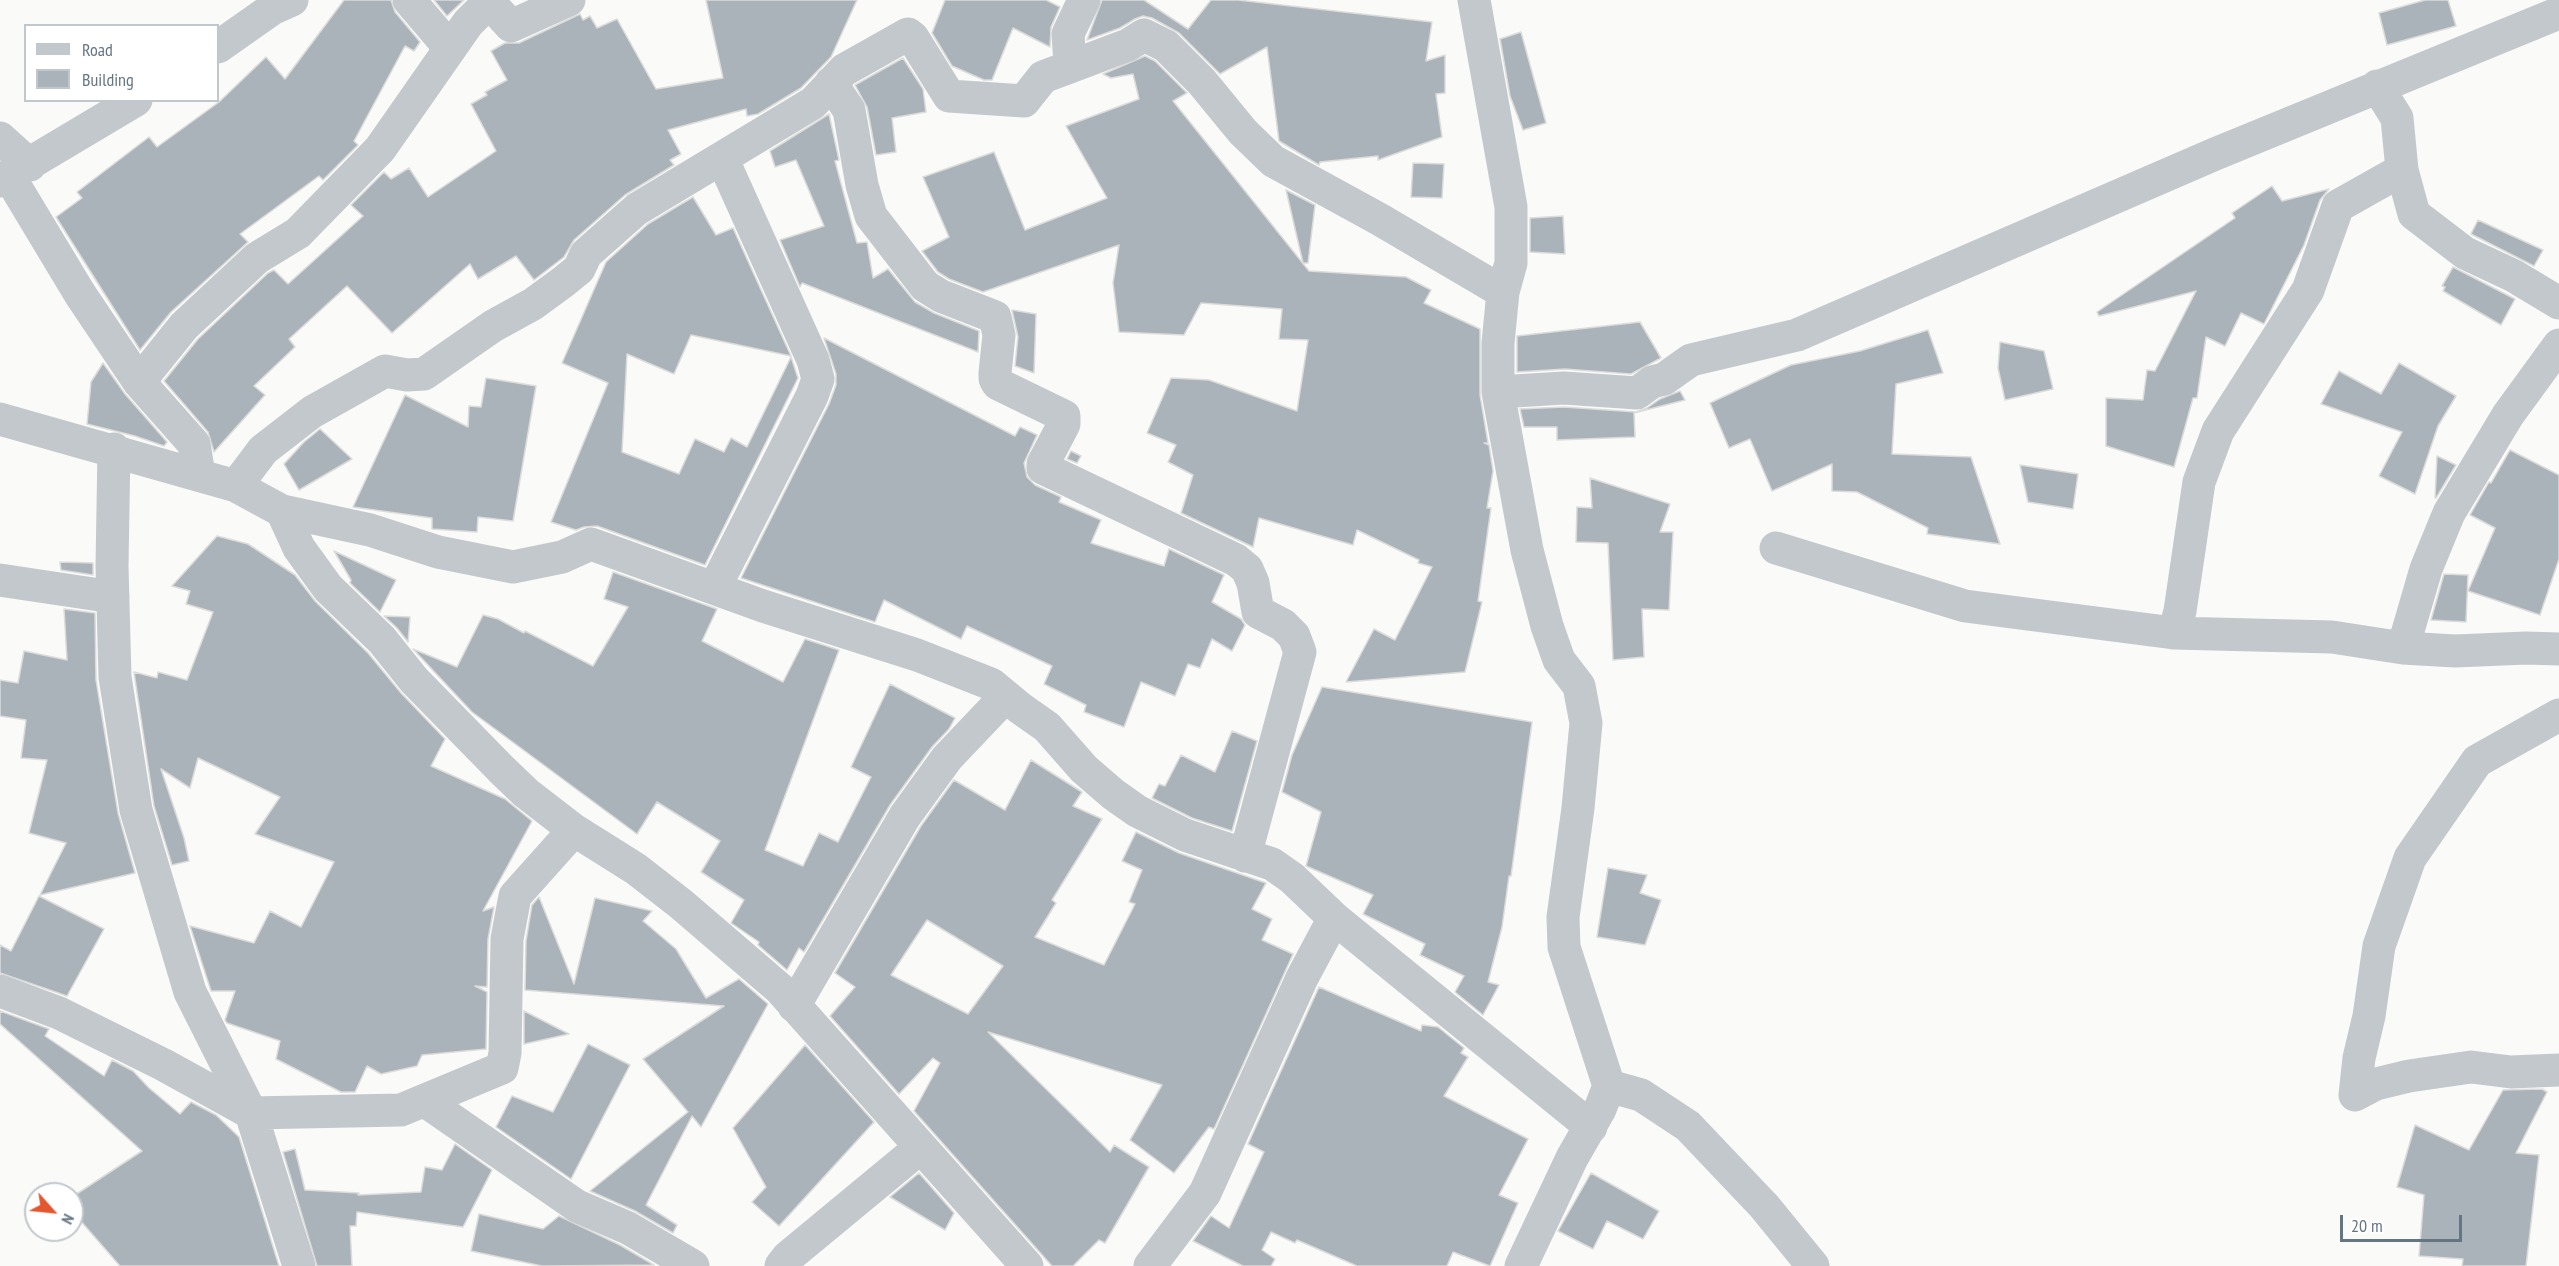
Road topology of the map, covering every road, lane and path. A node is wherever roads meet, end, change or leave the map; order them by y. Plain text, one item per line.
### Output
1 (409, 0) edge
2 (569, 0) edge
3 (1084, 0) edge
4 (1474, 0) edge
5 (277, 3) edge
6 (2559, 13) edge
7 (219, 46) edge
8 (450, 48) junction
9 (1070, 65) junction
10 (831, 83) junction
11 (2378, 86) junction
12 (133, 102) edge
13 (0, 138) edge
14 (722, 158) junction
15 (2402, 170) junction
16 (13, 174) edge
17 (1503, 292) junction
18 (2559, 303) edge
19 (2559, 345) edge
20 (139, 382) junction
21 (1498, 392) junction
22 (0, 419) edge
23 (114, 450) junction
24 (199, 475) junction
25 (236, 486) junction
26 (282, 511) junction
27 (1776, 548) dead end
28 (0, 580) edge
29 (715, 587) junction
30 (113, 597) junction
31 (2174, 633) junction
32 (2403, 648) junction
33 (2559, 649) edge
34 (1005, 697) junction
35 (2559, 715) edge
36 (574, 830) junction
37 (1245, 856) junction
38 (1335, 918) junction
39 (0, 991) edge
40 (794, 1006) junction
41 (2559, 1070) edge
42 (1609, 1086) junction
43 (425, 1101) junction
44 (251, 1113) junction
45 (1591, 1127) junction
46 (921, 1147) junction
47 (299, 1266) edge
48 (693, 1266) edge
49 (781, 1266) edge
50 (1027, 1266) edge
51 (1150, 1266) edge
52 (1521, 1266) edge
53 (1813, 1266) edge

1 - 8 street
2 - 8 street
3 - 9 street
4 - 17 street
5 - 7 street
6 - 11 street
8 - 20 street
9 - 10 street
9 - 17 street
10 - 14 street
10 - 37 street
11 - 15 street
11 - 21 street
12 - 16 street
13 - 16 street
14 - 25 street
14 - 29 street
15 - 18 street
15 - 31 street
16 - 20 street
17 - 21 street
19 - 32 street
20 - 24 street
21 - 42 street
22 - 23 street
23 - 24 street
23 - 30 street
24 - 25 street
25 - 26 street
26 - 29 street
26 - 36 street
27 - 31 street
28 - 30 street
29 - 34 street
30 - 44 street
31 - 32 street
32 - 33 street
34 - 37 street
34 - 40 street
35 - 41 street
36 - 40 street
36 - 43 street
37 - 38 street
38 - 45 street
38 - 51 street
39 - 44 street
40 - 46 street
42 - 45 street
42 - 53 street
43 - 44 street
43 - 48 street
44 - 47 street
45 - 52 street
46 - 49 street
46 - 50 street

